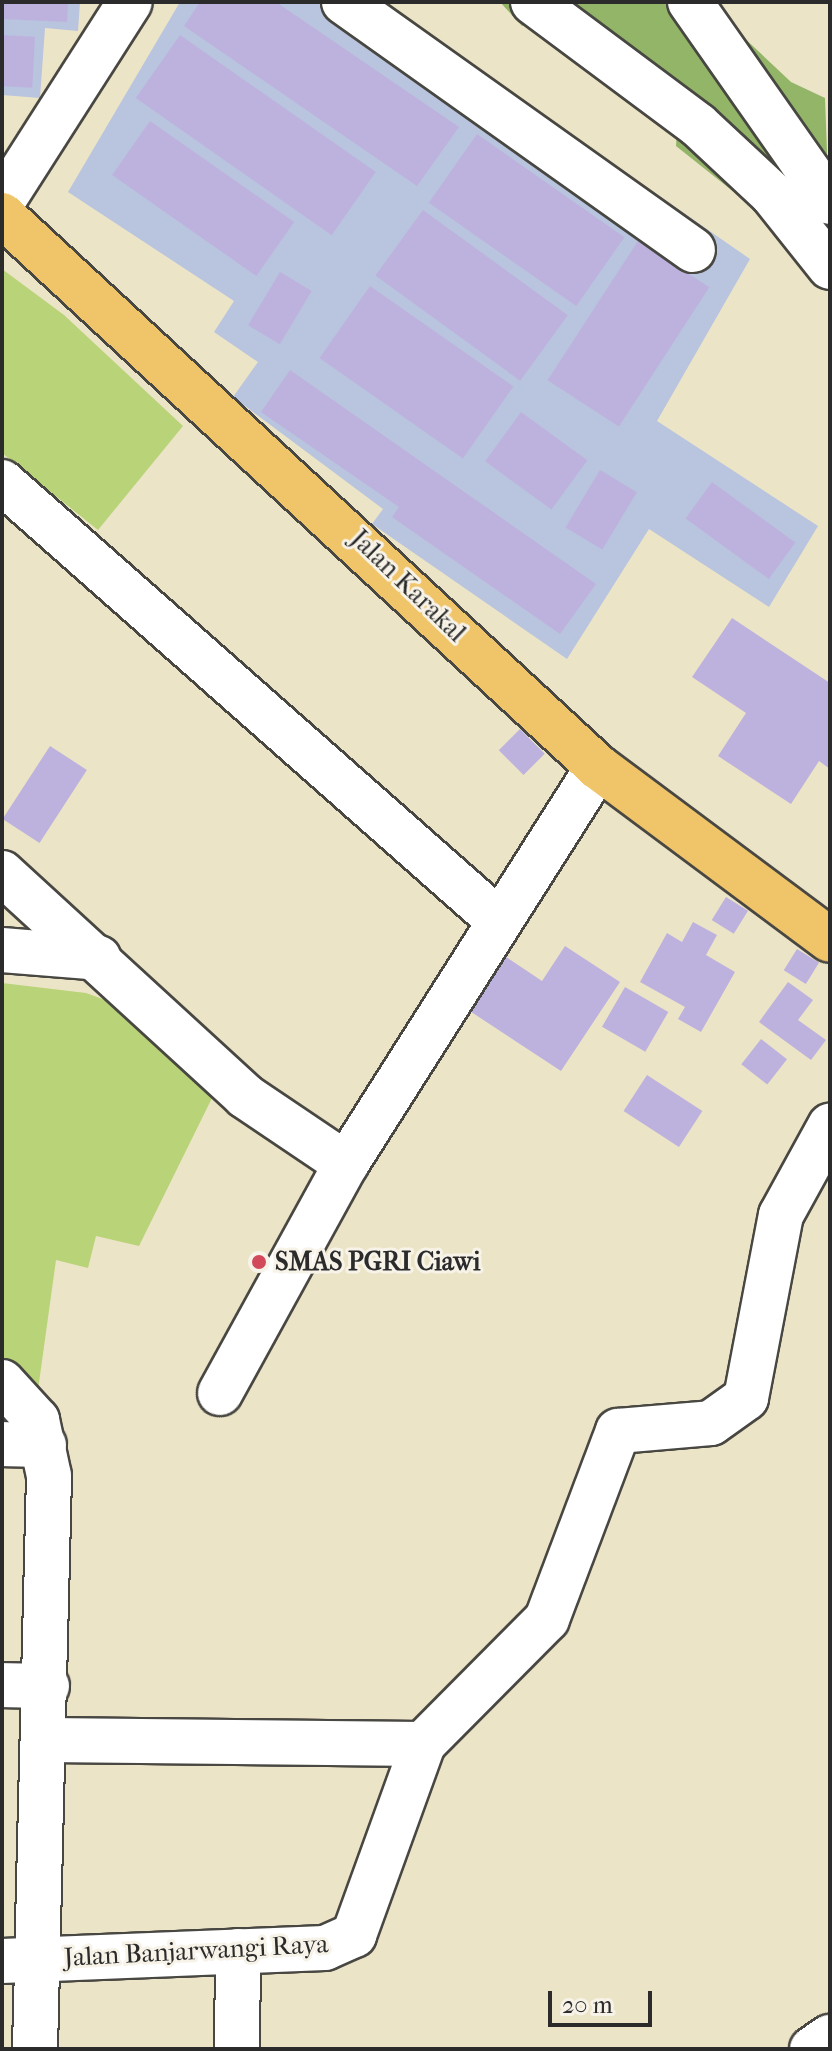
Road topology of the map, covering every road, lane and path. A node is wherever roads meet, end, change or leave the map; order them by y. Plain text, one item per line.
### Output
1 (130, 2) edge
2 (344, 2) edge
3 (533, 2) edge
4 (690, 2) edge
5 (2, 202) edge
6 (830, 202) edge
7 (2, 215) edge
8 (693, 250) dead end
9 (830, 267) edge
10 (2, 482) edge
11 (598, 767) junction
12 (2, 873) edge
13 (498, 920) junction
14 (830, 940) edge
15 (2, 950) edge
16 (99, 958) junction
17 (830, 1126) edge
18 (346, 1164) junction
19 (2, 1382) edge
20 (220, 1393) dead end
21 (23, 1444) edge
22 (2, 1685) edge
23 (47, 1686) junction
24 (46, 1740) junction
25 (423, 1744) junction
26 (238, 1951) junction
27 (19, 1960) edge
28 (830, 2037) edge
29 (35, 2049) edge
30 (237, 2049) edge
31 (812, 2049) edge

1 - 5 street
2 - 8 street
3 - 9 street
4 - 6 street
7 - 11 main road, Jalan Karakal
10 - 13 street
11 - 13 street
11 - 14 main road, Jalan Karakal
12 - 16 street
13 - 18 street
15 - 16 street
16 - 18 street
17 - 25 street, Jalan Banjarwangi Raya
18 - 20 street
19 - 21 street
21 - 23 street
22 - 23 street
23 - 24 street
24 - 25 street
24 - 27 street
25 - 26 street, Jalan Banjarwangi Raya
26 - 27 street, Jalan Banjarwangi Raya
26 - 30 street
27 - 29 street
28 - 31 street

